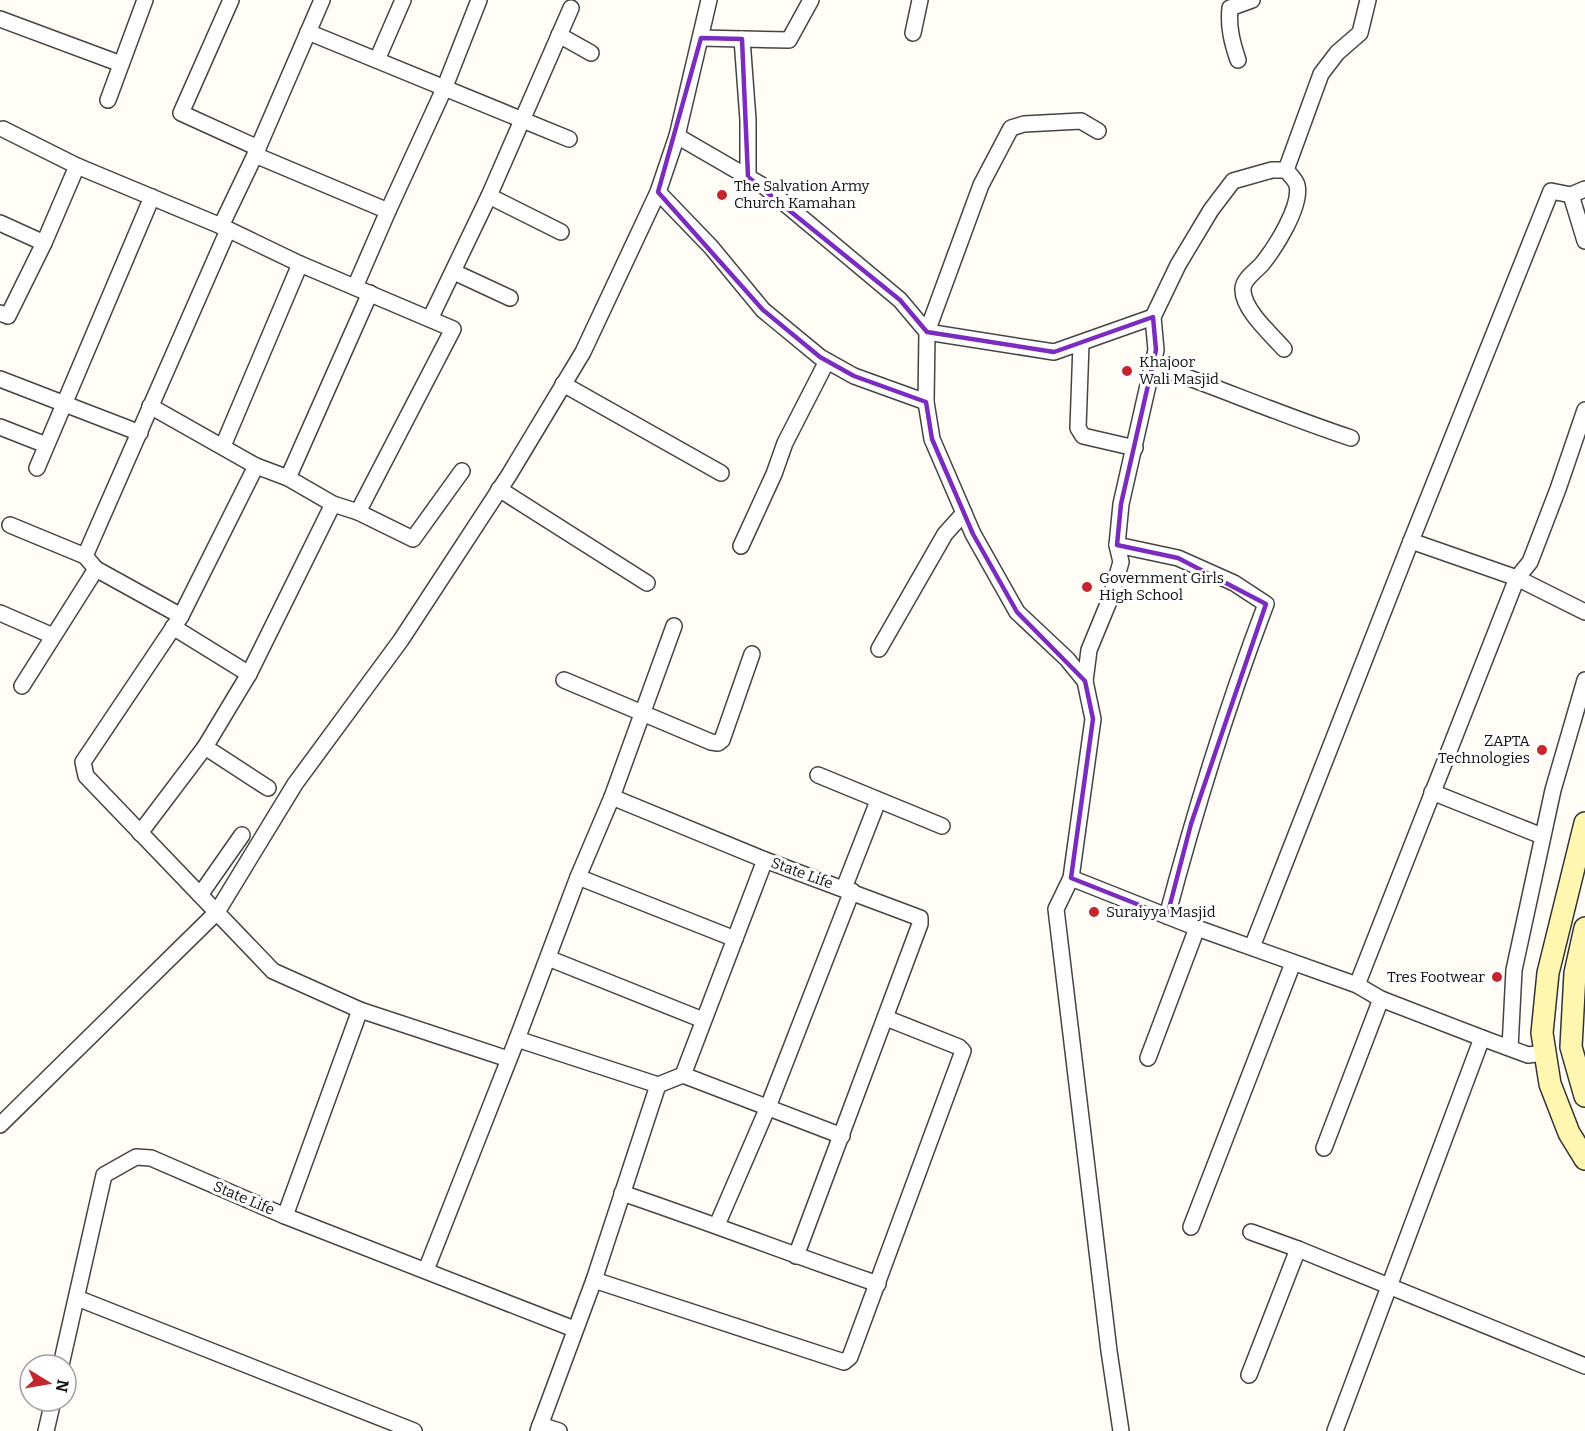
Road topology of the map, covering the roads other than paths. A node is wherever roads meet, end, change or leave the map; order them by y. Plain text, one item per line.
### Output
1 (145, 0) edge
2 (231, 0) edge
3 (322, 0) edge
4 (403, 0) edge
5 (479, 0) edge
6 (709, 0) edge
7 (811, 0) edge
8 (920, 0) edge
9 (1251, 0) edge
10 (1368, 0) edge
11 (571, 8) dead end
12 (0, 19) edge
13 (309, 32) junction
14 (913, 33) dead end
15 (559, 35) junction
16 (701, 38) junction
17 (742, 39) junction
18 (591, 53) dead end
19 (377, 60) junction
20 (1238, 60) dead end
21 (121, 64) junction
22 (444, 89) junction
23 (108, 100) dead end
24 (521, 120) junction
25 (3, 129) dead end
26 (1098, 131) dead end
27 (677, 136) junction
28 (569, 139) dead end
29 (257, 152) junction
30 (77, 166) junction
31 (1286, 170) junction
32 (748, 177) junction
33 (658, 192) junction
34 (1578, 192) edge
35 (489, 196) junction
36 (152, 197) junction
37 (387, 211) junction
38 (0, 224) edge
39 (224, 228) junction
40 (561, 232) dead end
41 (1585, 242) edge
42 (44, 243) junction
43 (300, 264) junction
44 (454, 272) junction
45 (362, 290) junction
46 (510, 298) dead end
47 (0, 313) edge
48 (1153, 316) junction
49 (430, 319) junction
50 (927, 332) junction
51 (1081, 344) junction
52 (1284, 350) dead end
53 (827, 361) junction
54 (1153, 365) junction
55 (0, 379) edge
56 (563, 384) junction
57 (64, 402) junction
58 (926, 402) junction
59 (150, 406) junction
60 (1585, 410) edge
61 (0, 427) edge
62 (140, 433) junction
63 (1351, 438) dead end
64 (46, 444) junction
65 (223, 446) junction
66 (1135, 448) junction
67 (256, 466) junction
68 (37, 468) dead end
69 (462, 471) dead end
70 (721, 473) dead end
71 (288, 478) junction
72 (500, 489) junction
73 (333, 504) junction
74 (358, 512) junction
75 (964, 513) junction
76 (10, 525) dead end
77 (1411, 541) junction
78 (1117, 545) junction
79 (741, 546) dead end
80 (85, 556) junction
81 (96, 569) junction
82 (1517, 578) junction
83 (647, 583) dead end
84 (1585, 612) edge
85 (0, 613) edge
86 (177, 621) junction
87 (674, 626) dead end
88 (53, 636) junction
89 (879, 649) dead end
90 (752, 654) dead end
91 (249, 674) junction
92 (564, 680) dead end
93 (1585, 680) edge
94 (1085, 681) junction
95 (22, 686) dead end
96 (644, 712) junction
97 (205, 747) junction
98 (818, 775) dead end
99 (268, 788) dead end
100 (1432, 792) junction
101 (612, 797) junction
102 (878, 801) junction
103 (1585, 824) edge
104 (942, 826) dead end
105 (140, 833) junction
106 (243, 836) dead end
107 (1542, 836) junction
108 (765, 860) junction
109 (578, 877) junction
110 (1071, 878) junction
111 (848, 890) junction
112 (200, 895) junction
113 (217, 912) junction
114 (1167, 916) junction
115 (1197, 928) junction
116 (1585, 928) edge
117 (735, 939) junction
118 (1252, 947) junction
119 (548, 958) junction
120 (1293, 963) junction
121 (1357, 985) junction
122 (1382, 999) junction
123 (360, 1010) junction
124 (886, 1018) junction
125 (703, 1020) junction
126 (1482, 1038) junction
127 (517, 1039) junction
128 (1510, 1048) junction
129 (1545, 1053) junction
130 (1148, 1058) dead end
131 (508, 1059) junction
132 (683, 1075) junction
133 (658, 1084) junction
134 (1585, 1096) edge
135 (768, 1107) junction
136 (0, 1125) edge
137 (842, 1136) junction
138 (1324, 1148) dead end
139 (1585, 1159) edge
140 (622, 1193) junction
141 (285, 1216) junction
142 (717, 1225) junction
143 (1191, 1227) dead end
144 (1251, 1232) dead end
145 (1298, 1249) junction
146 (796, 1256) junction
147 (426, 1270) junction
148 (594, 1280) junction
149 (879, 1284) junction
150 (1388, 1286) junction
151 (77, 1298) junction
152 (574, 1329) junction
153 (64, 1353) edge
154 (1585, 1366) edge
155 (1249, 1375) dead end
156 (50, 1413) edge
157 (539, 1428) edge
158 (1341, 1429) edge
159 (46, 1431) edge
160 (414, 1431) edge
161 (559, 1431) edge
162 (1121, 1431) edge

1 - 21 street
2 - 29 street
3 - 13 street
4 - 19 street
5 - 22 street
6 - 16 street
7 - 17 street
8 - 14 street
9 - 20 street
10 - 31 street
11 - 15 street
12 - 21 street
13 - 19 street
13 - 29 street
15 - 18 street
15 - 24 street
16 - 17 street
16 - 27 street
17 - 32 street
19 - 22 street
21 - 23 street
22 - 24 street
22 - 37 street
24 - 28 street
24 - 35 street
25 - 30 street
26 - 50 street
27 - 32 street
27 - 33 street
29 - 37 street
29 - 39 street
30 - 36 street
30 - 42 street
31 - 48 street
31 - 52 street
32 - 50 street
33 - 53 street
33 - 56 street
34 - 41 street
34 - 77 street
35 - 40 street
35 - 44 street
36 - 39 street
36 - 57 street
37 - 45 street
38 - 42 street
39 - 43 street
39 - 59 street
42 - 47 street
43 - 45 street
43 - 65 street
44 - 46 street
44 - 49 street
45 - 49 street
45 - 71 street
48 - 51 street
48 - 54 street
49 - 74 street
50 - 51 street
50 - 58 street
51 - 66 street
53 - 58 street
53 - 79 street
54 - 63 street
54 - 66 street
55 - 57 street
56 - 70 street
56 - 72 street
57 - 62 street
57 - 64 street
58 - 75 street
59 - 62 street
59 - 65 street
60 - 82 street
61 - 64 street
62 - 80 street
64 - 68 street
65 - 67 street
66 - 78 street
67 - 71 street
67 - 86 street
69 - 74 street
71 - 73 street
72 - 83 street
72 - 113 street
73 - 74 street
73 - 91 street
75 - 89 street
75 - 94 street
76 - 80 street
77 - 82 street
77 - 118 street
78 - 94 street
78 - 114 street
80 - 81 street
81 - 86 street
81 - 88 street
82 - 84 street
82 - 100 street
85 - 88 street
86 - 91 street
86 - 105 street
87 - 96 street
88 - 95 street
90 - 96 street
91 - 97 street
92 - 96 street
93 - 107 street
94 - 110 street
96 - 101 street
97 - 99 street
97 - 105 street
98 - 102 street
100 - 107 street
100 - 121 street
101 - 108 street, State Life
101 - 109 street
102 - 104 street
102 - 111 street
103 - 129 main road
105 - 112 street
106 - 112 street
107 - 128 street
108 - 111 street, State Life
108 - 117 street
109 - 117 street
109 - 119 street
110 - 114 street
110 - 162 street
111 - 124 street, State Life
111 - 135 street
112 - 113 street
113 - 123 street
113 - 136 street
114 - 115 street
115 - 118 street
115 - 130 street
116 - 134 main road
117 - 125 street
118 - 120 street
119 - 125 street
119 - 127 street
120 - 121 street
120 - 143 street
121 - 122 street
122 - 126 street
122 - 138 street
123 - 131 street
123 - 141 street, State Life
124 - 137 street, State Life
124 - 149 street
125 - 132 street
126 - 128 street
126 - 150 street
127 - 131 street
127 - 133 street
128 - 129 street
129 - 139 main road
131 - 147 street
132 - 133 street
132 - 135 street
133 - 140 street
135 - 137 street
135 - 142 street
137 - 146 street, State Life
140 - 142 street
140 - 148 street
141 - 147 street
141 - 151 street, State Life
142 - 146 street
144 - 145 street
145 - 150 street
145 - 155 street
146 - 149 street
147 - 152 street
148 - 149 street
148 - 152 street
150 - 154 street
150 - 158 street
151 - 153 street, State Life
151 - 160 street
152 - 157 street
156 - 159 street
157 - 161 street

